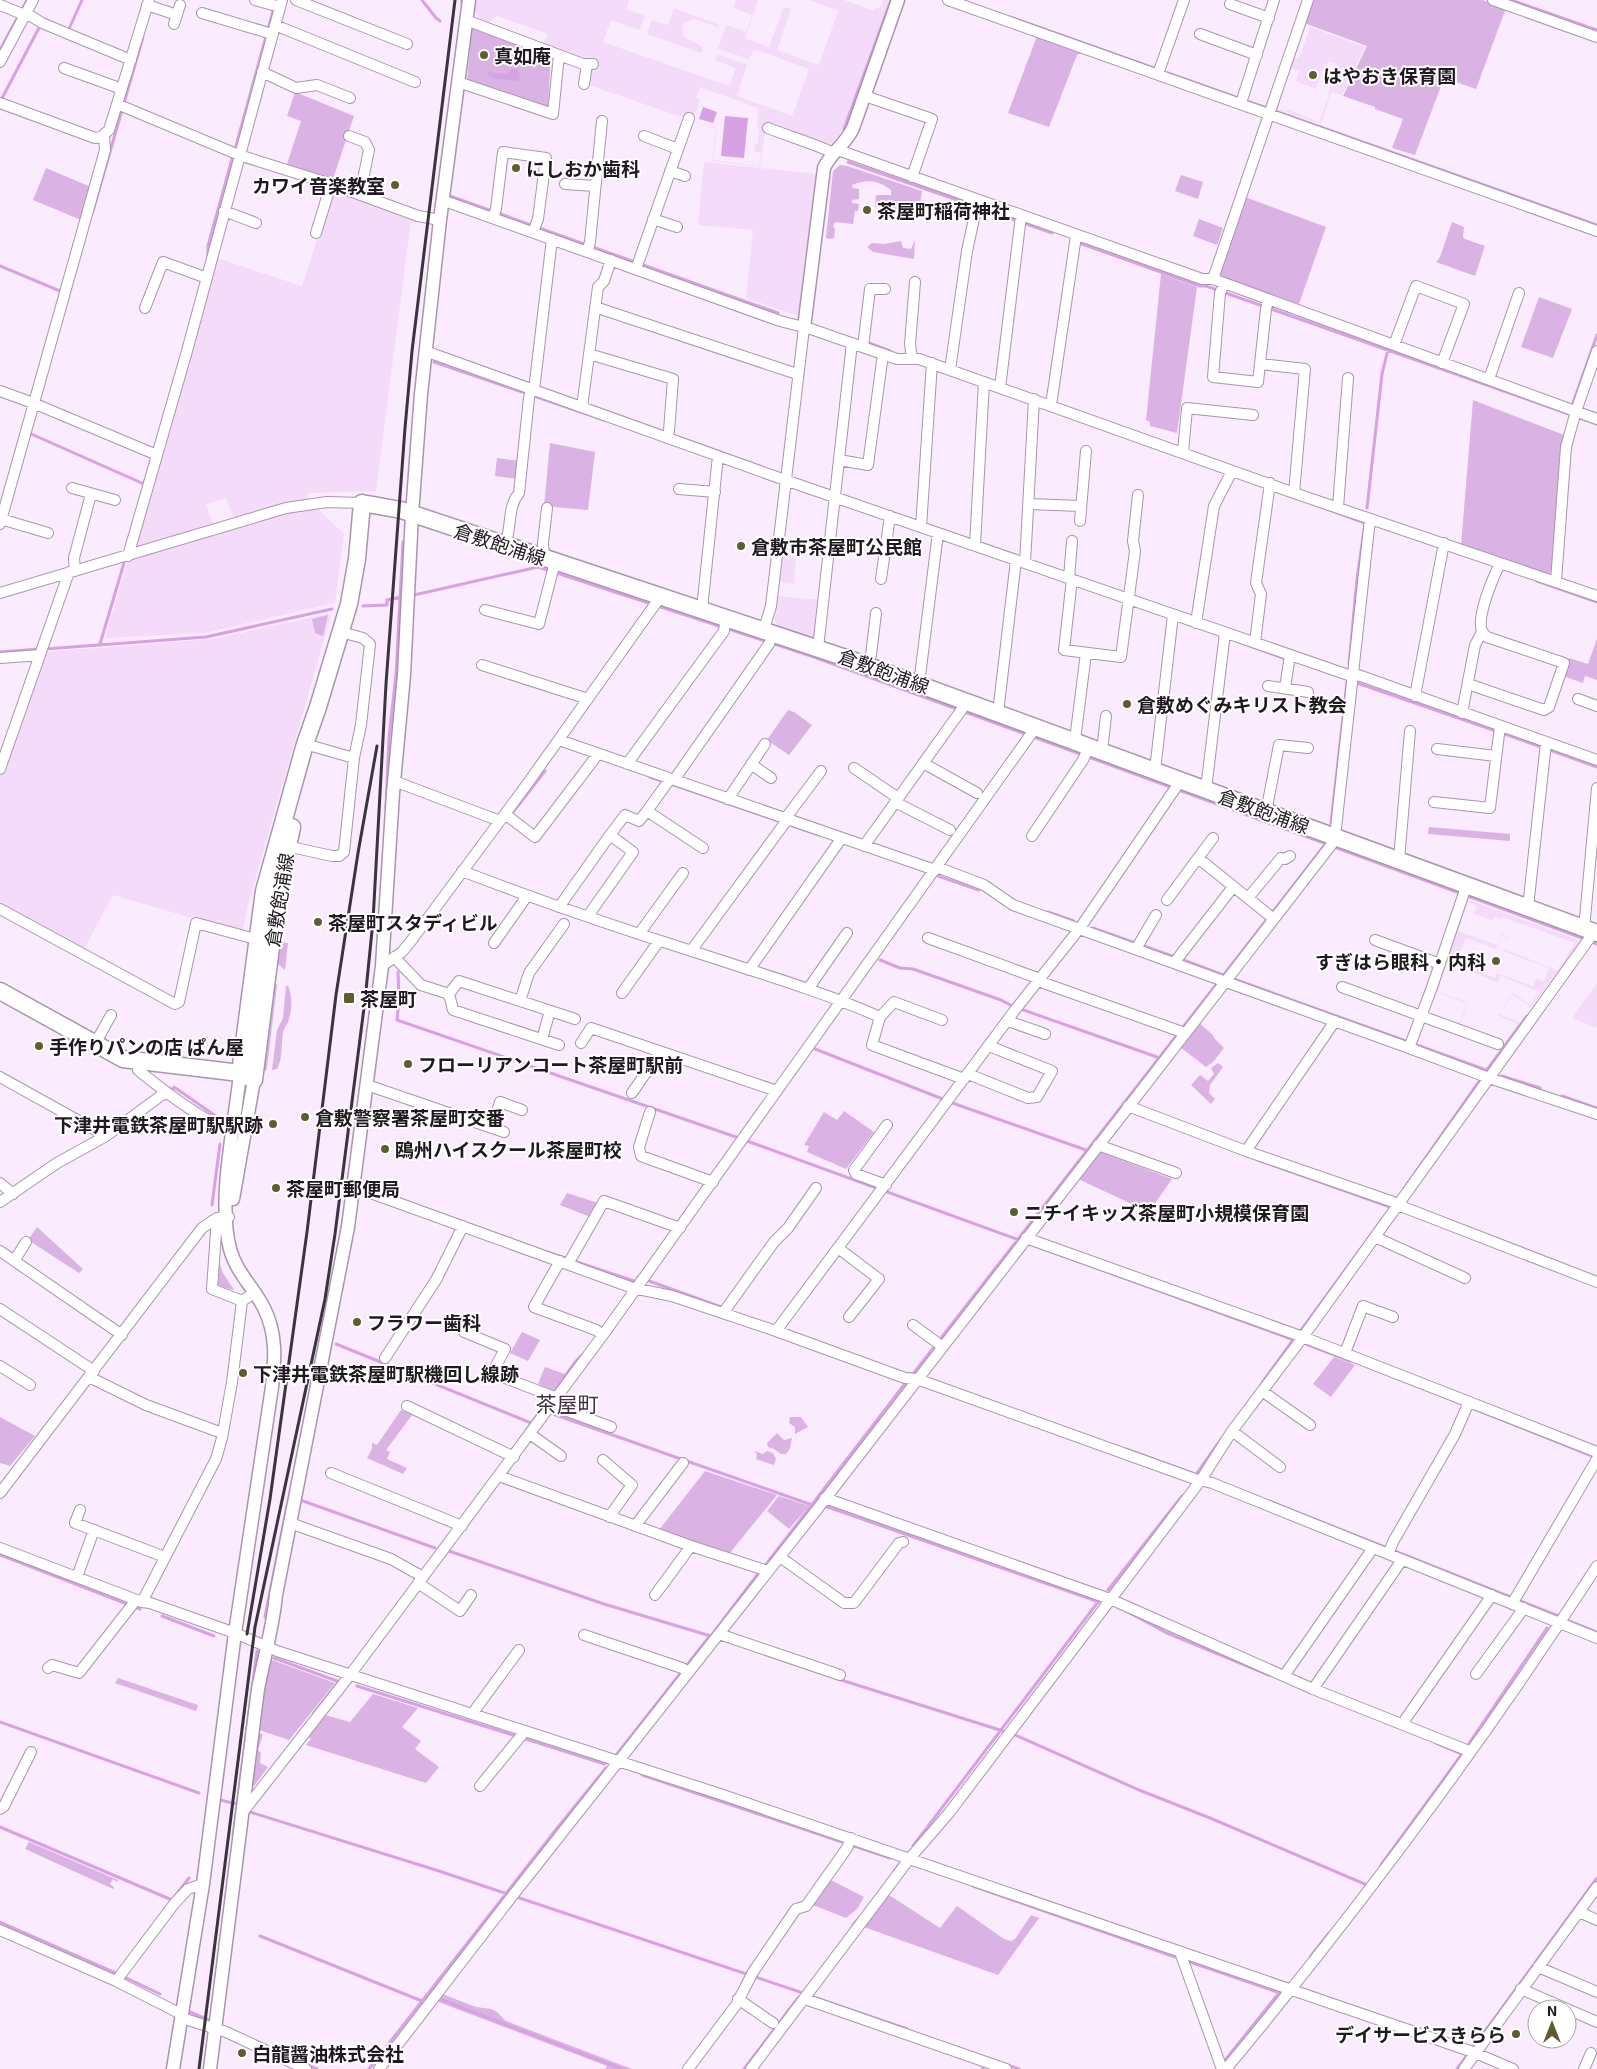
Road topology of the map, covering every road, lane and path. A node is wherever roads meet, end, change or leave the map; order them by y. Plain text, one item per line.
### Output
1 (33, 0) edge
2 (255, 0) edge
3 (296, 0) edge
4 (469, 0) edge
5 (898, 0) edge
6 (948, 0) edge
7 (1184, 0) edge
8 (1274, 0) edge
9 (1308, 0) edge
10 (1494, 0) edge
11 (1230, 4) dead end
12 (0, 5) edge
13 (150, 5) edge
14 (277, 5) edge
15 (202, 13) dead end
16 (22, 14) junction
17 (177, 14) dead end
18 (1269, 18) junction
19 (466, 20) junction
20 (270, 31) junction
21 (1200, 34) dead end
22 (1597, 37) edge
23 (406, 44) dead end
24 (559, 55) junction
25 (1257, 55) junction
26 (132, 60) junction
27 (0, 62) edge
28 (64, 68) dead end
29 (1159, 71) junction
30 (262, 72) junction
31 (415, 82) dead end
32 (458, 82) junction
33 (584, 84) dead end
34 (122, 89) junction
35 (865, 96) junction
36 (350, 98) dead end
37 (1242, 100) junction
38 (2, 104) edge
39 (121, 106) junction
40 (1271, 110) junction
41 (689, 118) dead end
42 (602, 121) dead end
43 (768, 128) dead end
44 (104, 135) junction
45 (349, 136) dead end
46 (644, 136) dead end
47 (678, 149) junction
48 (836, 151) junction
49 (239, 155) junction
50 (670, 171) junction
51 (685, 176) dead end
52 (912, 177) junction
53 (332, 184) junction
54 (565, 184) dead end
55 (595, 186) junction
56 (360, 194) junction
57 (442, 200) junction
58 (977, 203) junction
59 (224, 211) junction
60 (494, 214) junction
61 (653, 219) junction
62 (440, 220) junction
63 (1020, 220) junction
64 (256, 223) dead end
65 (677, 227) dead end
66 (534, 228) junction
67 (1597, 231) edge
68 (316, 233) dead end
69 (1076, 236) junction
70 (552, 239) junction
71 (589, 247) junction
72 (611, 260) junction
73 (637, 265) junction
74 (204, 277) junction
75 (1213, 279) junction
76 (915, 282) dead end
77 (1222, 288) junction
78 (885, 289) dead end
79 (1519, 293) dead end
80 (1267, 304) junction
81 (595, 306) junction
82 (145, 308) dead end
83 (804, 328) junction
84 (852, 343) junction
85 (1394, 345) junction
86 (863, 347) junction
87 (425, 351) junction
88 (1597, 351) edge
89 (588, 354) junction
90 (883, 354) junction
91 (912, 359) junction
92 (1442, 363) junction
93 (1260, 364) junction
94 (931, 366) junction
95 (950, 370) junction
96 (797, 374) junction
97 (1348, 378) dead end
98 (1489, 380) junction
99 (984, 385) junction
100 (1000, 388) junction
101 (0, 391) edge
102 (531, 392) junction
103 (1033, 402) junction
104 (33, 403) junction
105 (1051, 405) junction
106 (582, 407) junction
107 (1253, 415) dead end
108 (1575, 415) junction
109 (1597, 418) edge
110 (667, 438) junction
111 (1086, 451) dead end
112 (1183, 452) junction
113 (157, 456) junction
114 (718, 459) junction
115 (839, 460) junction
116 (1231, 473) junction
117 (785, 480) junction
118 (1269, 487) junction
119 (72, 488) dead end
120 (679, 489) dead end
121 (715, 492) junction
122 (1294, 492) junction
123 (91, 494) junction
124 (1138, 495) dead end
125 (835, 499) junction
126 (115, 500) dead end
127 (362, 503) junction
128 (1029, 504) junction
129 (1081, 506) junction
130 (1338, 507) junction
131 (547, 508) dead end
132 (412, 514) junction
133 (2, 517) edge
134 (889, 519) junction
135 (1370, 519) junction
136 (1080, 521) dead end
137 (921, 527) junction
138 (48, 532) dead end
139 (937, 535) junction
140 (1072, 541) dead end
141 (505, 545) junction
142 (975, 546) junction
143 (1443, 547) junction
144 (128, 556) junction
145 (1018, 563) junction
146 (551, 566) junction
147 (1499, 566) junction
148 (72, 572) junction
149 (881, 579) dead end
150 (1071, 581) junction
151 (1556, 582) junction
152 (0, 592) edge
153 (1597, 596) edge
154 (657, 602) junction
155 (1128, 602) junction
156 (702, 609) junction
157 (485, 610) dead end
158 (876, 613) dead end
159 (1172, 618) junction
160 (1196, 622) junction
161 (725, 624) junction
162 (341, 632) junction
163 (1482, 632) junction
164 (769, 636) junction
165 (1225, 636) junction
166 (1255, 643) junction
167 (818, 648) junction
168 (41, 651) junction
169 (1086, 653) junction
170 (0, 658) edge
171 (1289, 659) junction
172 (482, 665) dead end
173 (866, 665) junction
174 (1354, 677) junction
175 (920, 684) junction
176 (1468, 684) junction
177 (1268, 686) dead end
178 (1285, 688) junction
179 (1308, 692) dead end
180 (1415, 696) junction
181 (1578, 698) dead end
182 (588, 699) junction
183 (1597, 706) edge
184 (963, 707) junction
185 (998, 713) junction
186 (1462, 714) junction
187 (1106, 716) dead end
188 (1499, 730) junction
189 (1410, 731) dead end
190 (1032, 732) junction
191 (559, 740) junction
192 (765, 744) dead end
193 (308, 745) junction
194 (1546, 747) junction
195 (1308, 748) dead end
196 (1087, 749) junction
197 (1437, 750) dead end
198 (598, 754) junction
199 (1496, 756) junction
200 (354, 758) junction
201 (1597, 760) edge
202 (923, 763) junction
203 (627, 764) junction
204 (752, 764) junction
205 (0, 768) edge
206 (854, 768) dead end
207 (1155, 770) junction
208 (821, 771) dead end
209 (771, 778) dead end
210 (394, 781) junction
211 (669, 781) junction
212 (1177, 786) junction
213 (1597, 788) edge
214 (1206, 790) junction
215 (977, 793) dead end
216 (728, 799) junction
217 (897, 800) junction
218 (1434, 802) dead end
219 (647, 810) junction
220 (1266, 812) junction
221 (502, 818) junction
222 (785, 821) junction
223 (950, 830) dead end
224 (610, 835) junction
225 (1032, 836) dead end
226 (1336, 837) junction
227 (1213, 838) dead end
228 (840, 842) junction
229 (282, 845) junction
230 (864, 846) junction
231 (703, 848) dead end
232 (1282, 856) dead end
233 (1198, 858) junction
234 (1399, 860) junction
235 (936, 868) junction
236 (466, 872) junction
237 (683, 873) dead end
238 (1233, 886) junction
239 (1464, 891) junction
240 (527, 896) junction
241 (1248, 898) junction
242 (1167, 900) dead end
243 (559, 906) junction
244 (1528, 907) junction
245 (0, 908) edge
246 (1156, 915) dead end
247 (588, 916) junction
248 (1271, 917) junction
249 (564, 924) dead end
250 (1080, 928) junction
251 (1592, 931) edge
252 (847, 933) dead end
253 (639, 934) junction
254 (928, 938) dead end
255 (1375, 940) dead end
256 (264, 941) junction
257 (659, 941) junction
258 (494, 943) dead end
259 (1138, 945) junction
260 (691, 951) junction
261 (394, 957) junction
262 (1176, 959) junction
263 (1440, 964) junction
264 (382, 966) junction
265 (749, 970) junction
266 (268, 976) junction
267 (1039, 980) junction
268 (1221, 980) junction
269 (1342, 987) dead end
270 (808, 989) junction
271 (0, 991) edge
272 (622, 993) dead end
273 (449, 994) junction
274 (842, 1000) junction
275 (520, 1001) junction
276 (550, 1012) junction
277 (111, 1016) dead end
278 (880, 1017) junction
279 (1422, 1017) junction
280 (574, 1019) dead end
281 (942, 1020) dead end
282 (1008, 1021) junction
283 (1335, 1021) junction
284 (1180, 1032) junction
285 (1045, 1034) dead end
286 (246, 1036) junction
287 (542, 1039) junction
288 (581, 1043) dead end
289 (94, 1044) junction
290 (1411, 1044) junction
291 (1498, 1044) dead end
292 (559, 1045) dead end
293 (989, 1046) junction
294 (660, 1052) junction
295 (139, 1061) junction
296 (966, 1076) junction
297 (0, 1077) edge
298 (247, 1077) junction
299 (1489, 1078) junction
300 (367, 1085) junction
301 (777, 1091) junction
302 (166, 1092) junction
303 (632, 1093) dead end
304 (1125, 1109) junction
305 (522, 1110) dead end
306 (650, 1112) dead end
307 (1597, 1114) edge
308 (887, 1125) dead end
309 (492, 1128) junction
310 (233, 1130) junction
311 (504, 1132) dead end
312 (106, 1136) junction
313 (1098, 1145) junction
314 (1246, 1151) junction
315 (1176, 1173) dead end
316 (713, 1182) junction
317 (0, 1183) edge
318 (354, 1187) junction
319 (816, 1188) dead end
320 (883, 1189) junction
321 (13, 1194) junction
322 (0, 1202) edge
323 (1396, 1205) junction
324 (224, 1218) junction
325 (463, 1226) junction
326 (680, 1228) junction
327 (1375, 1237) junction
328 (1024, 1241) junction
329 (26, 1242) dead end
330 (838, 1248) junction
331 (0, 1251) edge
332 (14, 1261) junction
333 (566, 1262) junction
334 (1465, 1278) dead end
335 (642, 1282) junction
336 (1597, 1282) edge
337 (254, 1293) junction
338 (242, 1301) junction
339 (0, 1309) edge
340 (725, 1310) junction
341 (849, 1317) dead end
342 (1393, 1317) dead end
343 (913, 1325) dead end
344 (778, 1328) junction
345 (464, 1332) dead end
346 (601, 1333) junction
347 (122, 1334) junction
348 (1298, 1336) junction
349 (938, 1344) junction
350 (1344, 1353) junction
351 (385, 1358) dead end
352 (0, 1366) edge
353 (91, 1374) junction
354 (912, 1379) junction
355 (30, 1385) dead end
356 (1262, 1391) junction
357 (554, 1401) junction
358 (1467, 1405) junction
359 (407, 1406) dead end
360 (1310, 1426) dead end
361 (611, 1427) dead end
362 (1232, 1431) junction
363 (222, 1433) junction
364 (530, 1434) junction
365 (1597, 1452) edge
366 (511, 1455) junction
367 (561, 1456) dead end
368 (603, 1460) dead end
369 (1597, 1460) edge
370 (683, 1464) dead end
371 (1280, 1466) dead end
372 (331, 1473) dead end
373 (499, 1476) junction
374 (1201, 1480) junction
375 (0, 1493) edge
376 (822, 1503) junction
377 (80, 1510) dead end
378 (609, 1517) junction
379 (290, 1523) junction
380 (462, 1526) junction
381 (636, 1526) junction
382 (94, 1530) junction
383 (903, 1542) dead end
384 (692, 1546) junction
385 (0, 1548) edge
386 (1373, 1548) junction
387 (1389, 1551) junction
388 (165, 1557) junction
389 (780, 1557) junction
390 (1402, 1560) junction
391 (1597, 1566) edge
392 (764, 1570) junction
393 (77, 1577) junction
394 (420, 1580) junction
395 (471, 1595) dead end
396 (655, 1595) dead end
397 (1492, 1595) junction
398 (1110, 1599) junction
399 (1514, 1601) junction
400 (135, 1603) junction
401 (1524, 1608) junction
402 (1560, 1623) junction
403 (235, 1632) junction
404 (584, 1635) dead end
405 (717, 1637) junction
406 (1597, 1638) edge
407 (266, 1647) junction
408 (518, 1650) dead end
409 (48, 1668) dead end
410 (686, 1670) junction
411 (1476, 1674) dead end
412 (350, 1675) junction
413 (840, 1675) dead end
414 (1284, 1676) junction
415 (1313, 1688) junction
416 (472, 1714) junction
417 (1402, 1724) junction
418 (522, 1735) junction
419 (1466, 1750) junction
420 (31, 1752) dead end
421 (619, 1762) junction
422 (480, 1786) dead end
423 (0, 1809) edge
424 (243, 1812) junction
425 (849, 1843) junction
426 (910, 1858) junction
427 (203, 1884) junction
428 (1597, 1887) edge
429 (1579, 1912) junction
430 (1597, 1920) edge
431 (0, 1930) edge
432 (1180, 1952) junction
433 (1538, 1966) junction
434 (119, 1978) junction
435 (1521, 1989) junction
436 (1291, 1990) junction
437 (1597, 1992) edge
438 (738, 1999) junction
439 (805, 1999) junction
440 (1544, 1999) edge
441 (1577, 2013) edge
442 (183, 2016) junction
443 (1597, 2022) edge
444 (773, 2024) dead end
445 (212, 2028) junction
446 (1471, 2052) junction
447 (1592, 2053) dead end
448 (988, 2067) edge
449 (173, 2069) edge
450 (210, 2069) edge
451 (306, 2069) edge
452 (379, 2069) edge
453 (688, 2069) edge
454 (751, 2069) edge
455 (1006, 2069) edge
456 (1222, 2069) edge
457 (1226, 2069) edge
458 (1464, 2069) edge
459 (1513, 2069) edge
460 (1584, 2069) edge

1 - 16 street
2 - 14 street
3 - 23 street
4 - 19 street
5 - 35 street
6 - 29 street
7 - 29 street
8 - 18 street
9 - 40 street
10 - 22 street
11 - 18 street
12 - 16 street
13 - 17 street
13 - 26 street
14 - 20 street
15 - 20 street
16 - 26 street
16 - 27 street
18 - 25 street
19 - 24 street
19 - 32 street
20 - 30 street
20 - 31 street
21 - 25 street
24 - 32 street
24 - 33 street
25 - 37 street
26 - 34 street
28 - 34 street
29 - 37 street
30 - 36 street
30 - 49 street
32 - 57 street
34 - 39 street
35 - 48 street
35 - 52 street
37 - 40 street
38 - 44 street
39 - 44 street
39 - 49 street
40 - 67 street
40 - 75 street
41 - 47 street
42 - 55 street
43 - 48 street
44 - 104 street
45 - 56 street
46 - 47 street
47 - 50 street
48 - 52 street
48 - 83 street
49 - 53 street
49 - 59 street
50 - 51 street
50 - 61 street
52 - 58 street
53 - 56 street
53 - 68 street
54 - 55 street
55 - 71 street
56 - 62 street
57 - 60 street
57 - 62 street
58 - 63 street
58 - 95 street
59 - 64 street
59 - 74 street
60 - 66 street
60 - 66 street
61 - 65 street
61 - 73 street
62 - 87 street
63 - 69 street
63 - 100 street
66 - 70 street
69 - 75 street
69 - 105 street
70 - 71 street
70 - 102 street
71 - 72 street
72 - 73 street
72 - 81 street
73 - 83 street
74 - 82 street
74 - 113 street
75 - 77 street
76 - 91 street
77 - 80 street
77 - 93 street
78 - 86 street
79 - 98 street
80 - 85 street
80 - 93 street
81 - 89 street
81 - 96 street
83 - 84 street
83 - 96 street
84 - 86 street
84 - 115 street
85 - 92 street
85 - 92 street
86 - 90 street
87 - 102 street
87 - 132 street
88 - 108 street
89 - 106 street
89 - 110 street
90 - 91 street
90 - 115 street
91 - 94 street
92 - 98 street
93 - 122 street
94 - 95 street
94 - 137 street
95 - 99 street
96 - 117 street
97 - 130 street
98 - 108 street
99 - 100 street
99 - 142 street
100 - 103 street
101 - 104 street
102 - 106 street
102 - 141 street
103 - 105 street
103 - 128 street
104 - 113 street
104 - 133 street
105 - 112 street
106 - 110 street
107 - 112 street
108 - 109 street
108 - 151 street
110 - 114 street
111 - 129 street
112 - 116 street
113 - 144 street
114 - 117 street
114 - 121 street
115 - 125 street
116 - 118 street
116 - 160 street
117 - 125 street
117 - 164 street
118 - 122 street
118 - 166 street
119 - 123 street
120 - 121 street
121 - 156 street
122 - 130 street
123 - 126 street
123 - 148 street
124 - 155 street
125 - 134 street
125 - 167 street
127 - 132 main road, 倉敷飽浦線
127 - 144 street
127 - 162 main road, 倉敷飽浦線
128 - 129 street
128 - 145 street
129 - 136 street
130 - 135 street
131 - 146 street
132 - 141 main road, 倉敷飽浦線
132 - 210 street
133 - 138 street
134 - 137 street
134 - 149 street
135 - 143 street
135 - 174 street
137 - 139 street
139 - 142 street
139 - 175 street
140 - 150 street
141 - 146 main road, 倉敷飽浦線
142 - 145 street
143 - 147 street
143 - 180 street
144 - 148 street
145 - 150 street
145 - 185 street
146 - 154 main road, 倉敷飽浦線
146 - 157 street
147 - 151 street
147 - 163 street
148 - 152 street
148 - 168 street
150 - 155 street
150 - 169 street
151 - 153 street
154 - 156 main road, 倉敷飽浦線
154 - 182 street
155 - 159 street
155 - 169 street
156 - 161 main road, 倉敷飽浦線
158 - 173 street
159 - 160 street
159 - 207 street
160 - 165 street
161 - 164 main road, 倉敷飽浦線
161 - 203 street
162 - 193 main road, 倉敷飽浦線
162 - 200 street
163 - 176 street
163 - 176 street
164 - 167 main road, 倉敷飽浦線
164 - 211 street
165 - 166 street
165 - 214 street
166 - 171 street
167 - 173 main road, 倉敷飽浦線
168 - 170 street
168 - 205 street
169 - 196 street
171 - 174 street
171 - 178 street
172 - 182 street
173 - 175 main road, 倉敷飽浦線
174 - 180 street
174 - 226 street
175 - 184 main road, 倉敷飽浦線
176 - 186 street
177 - 178 street
178 - 179 street
180 - 186 street
181 - 183 street
182 - 191 street
184 - 185 main road, 倉敷飽浦線
184 - 202 street
185 - 190 main road, 倉敷飽浦線
186 - 188 street
187 - 196 street
188 - 194 street
188 - 199 street
189 - 234 street
190 - 196 main road, 倉敷飽浦線
190 - 235 street
191 - 198 street
191 - 221 street
192 - 204 street
193 - 200 street
193 - 229 main road, 倉敷飽浦線
193 - 229 main road, 倉敷飽浦線
194 - 201 street
194 - 244 street
195 - 220 street
196 - 207 main road, 倉敷飽浦線
196 - 225 street
197 - 199 street
198 - 203 street
198 - 221 street
199 - 218 street
200 - 229 street
202 - 215 street
202 - 217 street
203 - 211 street
204 - 209 street
204 - 216 street
206 - 217 street
207 - 212 main road, 倉敷飽浦線
208 - 222 street
210 - 221 street
210 - 264 street
211 - 216 street
211 - 219 street
212 - 214 main road, 倉敷飽浦線
212 - 250 street
213 - 251 street
214 - 220 main road, 倉敷飽浦線
216 - 222 street
217 - 223 street
217 - 230 street
219 - 224 street
219 - 231 street
220 - 226 main road, 倉敷飽浦線
221 - 236 street
222 - 228 street
222 - 260 street
224 - 243 street
224 - 247 street
226 - 234 main road, 倉敷飽浦線
226 - 248 street
227 - 233 street
228 - 230 street
228 - 265 street
229 - 256 main road, 倉敷飽浦線
229 - 256 main road, 倉敷飽浦線
230 - 235 street
232 - 241 street
233 - 238 street
233 - 242 street
234 - 239 main road, 倉敷飽浦線
235 - 250 street
235 - 274 street
236 - 240 street
236 - 261 street
237 - 253 street
238 - 241 street
238 - 262 street
239 - 244 main road, 倉敷飽浦線
239 - 263 street
240 - 243 street
240 - 258 street
241 - 248 street
243 - 247 street
244 - 251 main road, 倉敷飽浦線
245 - 256 street
246 - 259 street
247 - 253 street
248 - 268 street
249 - 275 street
250 - 259 street
250 - 267 street
251 - 299 street
252 - 270 street
253 - 257 street
254 - 267 street
255 - 263 street
256 - 266 main road, 倉敷飽浦線
256 - 286 main road, 倉敷飽浦線
257 - 260 street
257 - 272 street
259 - 262 street
260 - 265 street
261 - 264 street
261 - 273 street
262 - 268 street
263 - 279 street
264 - 300 street
265 - 270 street
266 - 286 main road
266 - 298 main road, 倉敷飽浦線
267 - 282 street
267 - 284 street
268 - 283 street
268 - 284 street
269 - 279 street
270 - 274 street
271 - 289 main road
273 - 275 street
273 - 287 street
274 - 278 street
274 - 301 street
275 - 276 street
276 - 280 street
276 - 287 street
277 - 289 street
278 - 281 street
278 - 296 street
279 - 290 street
279 - 291 street
282 - 285 street
282 - 293 street
283 - 290 street
283 - 314 street
284 - 304 street
286 - 298 main road, 倉敷飽浦線
287 - 292 street
288 - 294 street
289 - 295 main road
290 - 299 street
293 - 296 street
293 - 296 street
294 - 301 street
294 - 303 street
295 - 298 main road
295 - 302 street
296 - 320 street
297 - 312 street
298 - 310 street
298 - 324 street
299 - 307 street
299 - 323 street
300 - 309 street
300 - 318 street
301 - 316 street
302 - 310 street
302 - 312 street
304 - 313 street
304 - 314 street
305 - 309 street
306 - 316 street
308 - 320 street
309 - 311 street
310 - 324 street
312 - 321 street
313 - 315 street
313 - 328 street
314 - 323 street
316 - 326 street
317 - 321 street
318 - 325 street
318 - 379 street
319 - 340 street
320 - 330 street
321 - 322 street
323 - 327 street
323 - 336 street
324 - 337 street
324 - 338 street
324 - 347 street
325 - 333 street
325 - 351 street
326 - 333 street
326 - 335 street
327 - 334 street
327 - 348 street
328 - 348 street
328 - 349 street
329 - 332 street
330 - 341 street
330 - 344 street
331 - 332 street
332 - 347 street
333 - 335 street
333 - 346 street
335 - 340 street
335 - 346 street
337 - 338 street
337 - 403 street
338 - 363 street
339 - 353 street
340 - 344 street
342 - 350 street
343 - 349 street
344 - 354 street
345 - 357 street
346 - 357 street
347 - 353 street
348 - 350 street
348 - 356 street
349 - 354 street
350 - 358 street
352 - 355 street
353 - 363 street
353 - 375 street
354 - 374 street
354 - 376 street
356 - 360 street
356 - 362 street
357 - 361 street
357 - 364 street
358 - 365 street
358 - 387 street
359 - 366 street
362 - 371 street
362 - 374 street
363 - 388 street
364 - 366 street
364 - 367 street
366 - 373 street
368 - 378 street
369 - 399 street
370 - 381 street
372 - 380 street
373 - 378 street
373 - 380 street
374 - 386 street
374 - 398 street
376 - 389 street
376 - 398 street
377 - 382 street
378 - 381 street
379 - 394 street
379 - 407 street
380 - 394 street
381 - 384 street
382 - 388 street
382 - 393 street
383 - 389 street
384 - 392 street
384 - 396 street
385 - 393 street
386 - 387 street
386 - 414 street
387 - 390 street
388 - 400 street
389 - 392 street
390 - 397 street
390 - 415 street
391 - 402 street
392 - 405 street
393 - 400 street
394 - 395 street
394 - 412 street
397 - 399 street
397 - 417 street
398 - 414 street
398 - 426 street
399 - 401 street
400 - 403 street
400 - 409 street
401 - 402 street
401 - 411 street
402 - 406 street
402 - 419 street
403 - 407 street
403 - 427 street
404 - 410 street
405 - 410 street
405 - 413 street
407 - 412 street
407 - 424 street
408 - 416 street
410 - 421 street
412 - 416 street
412 - 424 street
414 - 415 street
415 - 417 street
416 - 418 street
417 - 419 street
418 - 421 street
418 - 422 street
419 - 436 street
420 - 423 street
421 - 425 street
421 - 452 street
424 - 445 street
425 - 426 street
425 - 438 street
426 - 432 street
426 - 439 street
427 - 434 street
427 - 442 street
428 - 429 street
429 - 430 street
429 - 433 street
431 - 434 street
432 - 436 street
432 - 456 street
433 - 435 street
433 - 437 street
434 - 442 street
435 - 440 street
435 - 446 street
436 - 446 street
436 - 457 street
438 - 444 street
438 - 453 street
439 - 448 street
439 - 454 street
441 - 443 street
442 - 445 street
442 - 449 street
445 - 450 street
445 - 451 street
446 - 458 street
446 - 459 street
447 - 460 street
448 - 455 street

